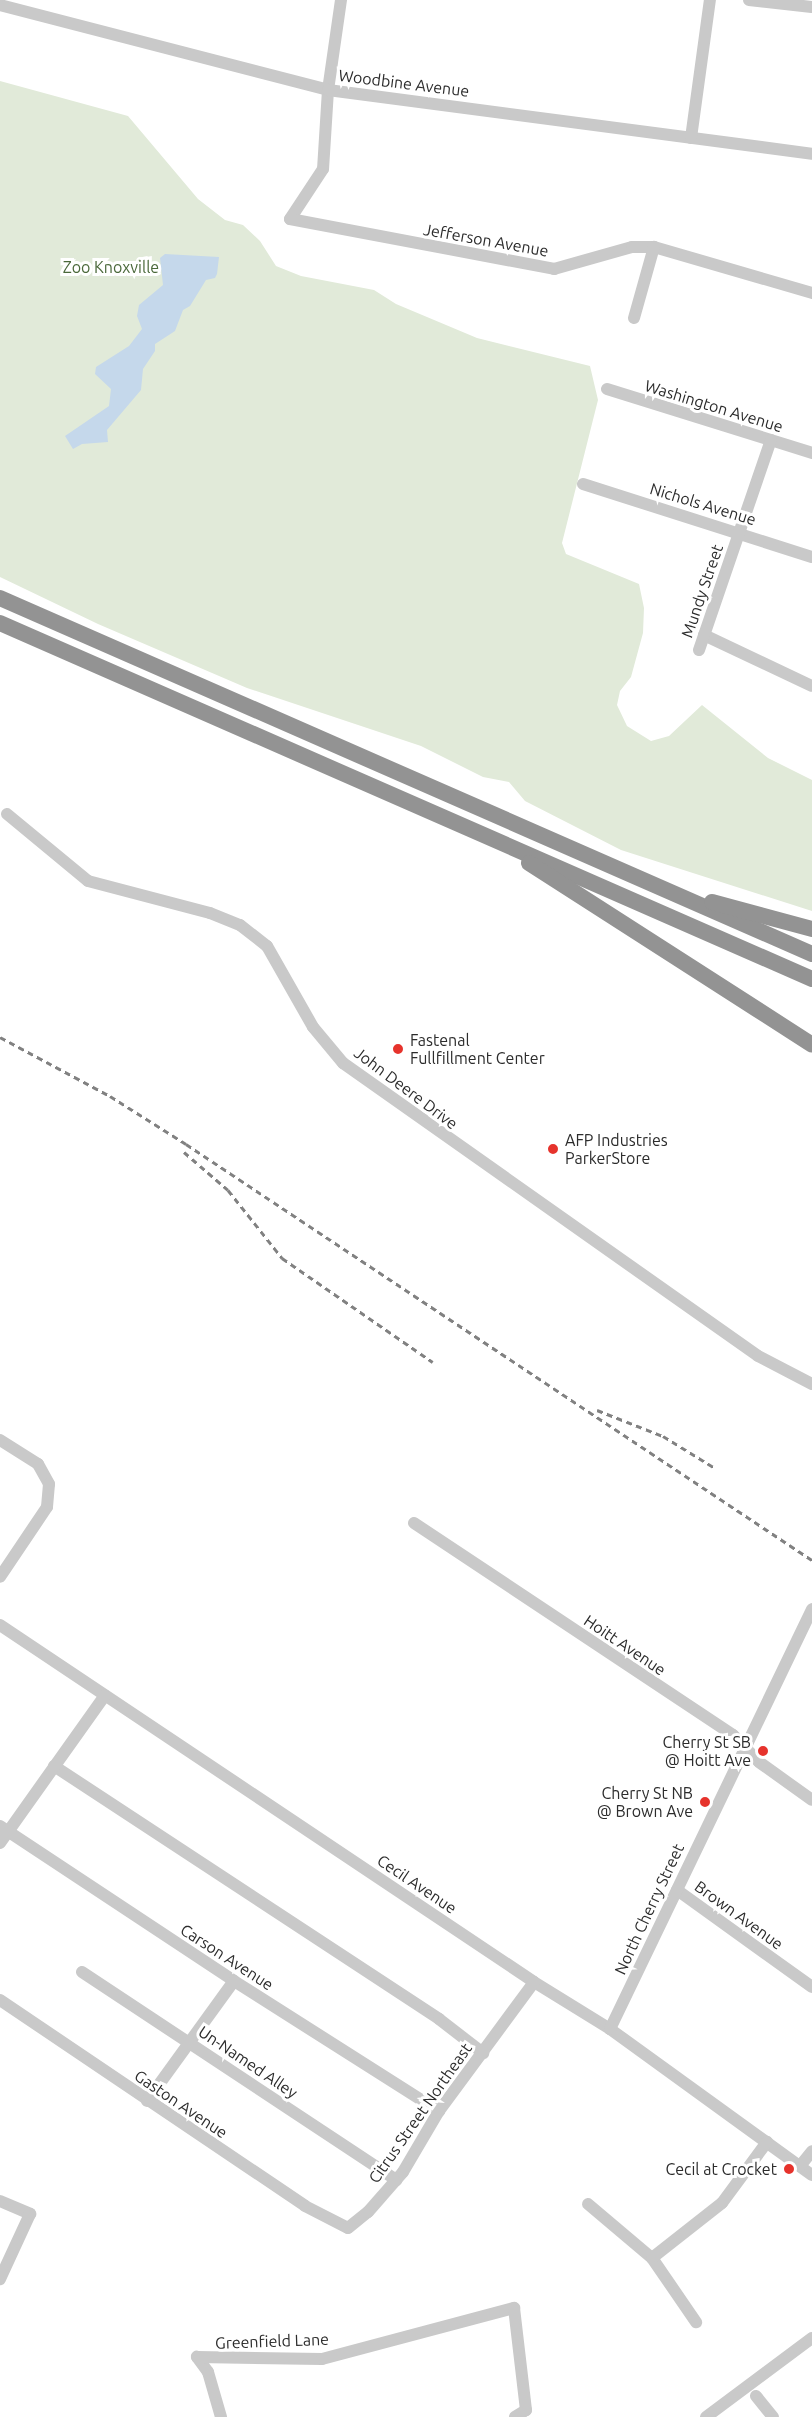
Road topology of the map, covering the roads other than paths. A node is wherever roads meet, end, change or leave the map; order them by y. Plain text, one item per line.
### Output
1 (341, 0) edge
2 (710, 0) edge
3 (749, 0) edge
4 (0, 5) edge
5 (812, 7) edge
6 (328, 90) junction
7 (692, 138) junction
8 (812, 154) edge
9 (654, 247) junction
10 (812, 293) edge
11 (634, 318) dead end
12 (607, 389) dead end
13 (771, 440) junction
14 (812, 453) edge
15 (584, 484) dead end
16 (740, 532) junction
17 (812, 557) edge
18 (0, 598) edge
19 (0, 623) edge
20 (704, 635) junction
21 (699, 650) dead end
22 (812, 686) edge
23 (7, 814) dead end
24 (496, 841) junction
25 (652, 885) junction
26 (812, 929) edge
27 (812, 954) edge
28 (812, 979) edge
29 (812, 1045) edge
30 (812, 1384) edge
31 (0, 1440) edge
32 (414, 1524) dead end
33 (0, 1577) edge
34 (812, 1609) edge
35 (0, 1625) edge
36 (105, 1695) junction
37 (744, 1746) junction
38 (54, 1766) junction
39 (812, 1800) edge
40 (4, 1829) edge
41 (0, 1843) edge
42 (676, 1890) junction
43 (82, 1972) dead end
44 (234, 1982) junction
45 (534, 1982) junction
46 (812, 1987) edge
47 (0, 2000) edge
48 (610, 2029) junction
49 (190, 2042) junction
50 (483, 2054) junction
51 (147, 2101) junction
52 (439, 2111) junction
53 (767, 2142) junction
54 (812, 2151) edge
55 (800, 2166) junction
56 (812, 2175) edge
57 (396, 2180) junction
58 (0, 2201) edge
59 (588, 2204) dead end
60 (348, 2228) joint
61 (652, 2258) junction
62 (0, 2279) edge
63 (696, 2322) dead end
64 (812, 2338) edge
65 (756, 2396) dead end
66 (221, 2417) edge
67 (515, 2417) edge
68 (706, 2417) edge
69 (773, 2417) edge

1 - 6 street
2 - 7 street
3 - 5 street
4 - 6 street, Woodbine Avenue
6 - 7 street, Woodbine Avenue
6 - 9 street, Jefferson Avenue
7 - 8 street, Woodbine Avenue
9 - 10 street, Jefferson Avenue
9 - 11 street
12 - 13 street, Washington Avenue
13 - 14 street, Washington Avenue
13 - 16 street, Mundy Street
15 - 16 street, Nichols Avenue
16 - 17 street, Nichols Avenue
16 - 20 street, Mundy Street
18 - 25 highway
19 - 24 highway
20 - 21 street, Mundy Street
20 - 22 street
23 - 30 street, John Deere Drive
24 - 28 highway
24 - 29 highway
25 - 26 highway
25 - 27 highway
31 - 33 street
32 - 37 street, Hoitt Avenue
34 - 37 street, North Cherry Street
35 - 36 street, Cecil Avenue
36 - 38 street
36 - 45 street, Cecil Avenue
37 - 39 street, Hoitt Avenue
37 - 42 street, North Cherry Street
38 - 40 street
38 - 50 street
40 - 41 street
40 - 44 street, Carson Avenue
42 - 46 street, Brown Avenue
42 - 48 street, North Cherry Street
43 - 49 street, Un-Named Alley
44 - 49 street
44 - 52 street, Carson Avenue
45 - 48 street, Cecil Avenue
45 - 50 street, Citrus Street Northeast
47 - 51 street, Gaston Avenue
48 - 53 street, Cecil Avenue
49 - 51 street
49 - 57 street, Un-Named Alley
50 - 52 street, Citrus Street Northeast
51 - 60 street, Gaston Avenue
52 - 57 street, Citrus Street Northeast
53 - 55 street, Cecil Avenue
53 - 61 street
54 - 55 street
55 - 56 street, Cecil Avenue
57 - 60 street, Citrus Street Northeast
58 - 62 street
59 - 61 street
61 - 63 street
64 - 68 street
65 - 69 street
66 - 67 street, Greenfield Lane

